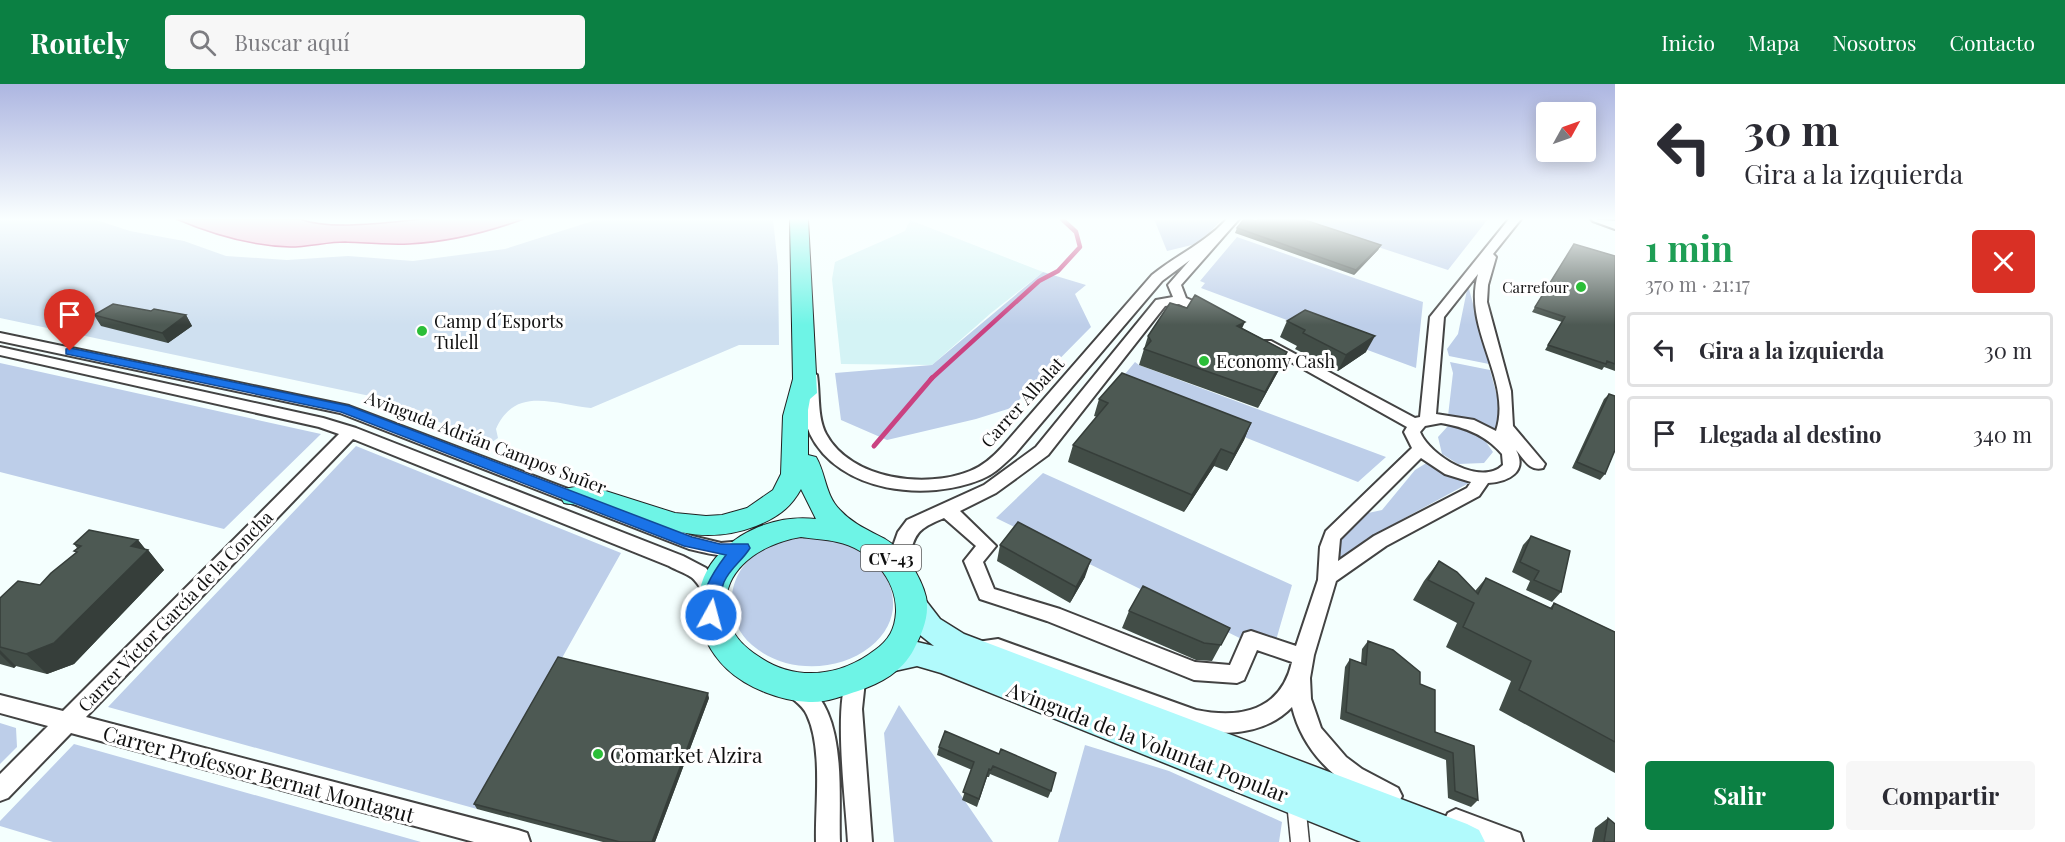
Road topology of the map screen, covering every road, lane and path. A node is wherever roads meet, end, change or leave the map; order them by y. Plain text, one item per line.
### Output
1 (800, 254) edge
2 (1191, 254) edge
3 (1202, 254) edge
4 (1488, 254) edge
5 (1491, 254) edge
6 (1181, 300) junction
7 (1221, 319) edge
8 (803, 331) junction
9 (1250, 335) edge
10 (0, 337) edge
11 (0, 351) edge
12 (805, 377) junction
13 (1421, 422) junction
14 (350, 432) junction
15 (1504, 435) junction
16 (1420, 450) junction
17 (807, 463) junction
18 (1537, 464) dead end
19 (1483, 477) junction
20 (573, 496) junction
21 (947, 510) junction
22 (846, 531) junction
23 (772, 533) junction
24 (743, 548) junction
25 (896, 563) junction
26 (1327, 578) junction
27 (713, 591) junction
28 (913, 605) junction
29 (971, 649) junction
30 (890, 659) junction
31 (1302, 667) junction
32 (855, 681) junction
33 (792, 686) junction
34 (0, 705) edge
35 (66, 723) junction
36 (0, 790) edge
37 (1297, 812) dead end
38 (518, 842) edge
39 (828, 842) edge
40 (860, 842) edge
41 (1299, 842) edge
42 (1404, 842) edge
43 (1467, 842) edge
44 (1511, 842) edge

1 - 8 main road, CV-43
2 - 8 street, Carrer Albalat
3 - 6 street, Carrer Albalat
4 - 13 street
5 - 15 street
6 - 7 street
6 - 21 street
8 - 12 main road, CV-43
9 - 13 street
10 - 20 street, Avinguda Adrián Campos Suñer
11 - 14 street
12 - 17 main road, CV-43
12 - 20 main road
13 - 15 street
13 - 16 street
14 - 27 street
14 - 35 street, Carrer Víctor García de la Concha
15 - 18 street
15 - 19 street
16 - 19 street
16 - 26 street
17 - 22 main road, CV-43
17 - 23 main road, CV-43
19 - 26 street
20 - 24 street, Avinguda Adrián Campos Suñer
21 - 25 street
21 - 31 street
22 - 23 main road, CV-43
22 - 25 main road, CV-43
23 - 24 main road, CV-43
24 - 27 main road, CV-43
25 - 28 main road, CV-43
26 - 31 street
27 - 33 main road, CV-43
28 - 29 main road, Avinguda de la Voluntat Popular
28 - 30 main road, CV-43
29 - 31 street, Avinguda de la Voluntat Popular
29 - 43 main road, Avinguda de la Voluntat Popular
30 - 32 main road, CV-43
30 - 42 main road, Avinguda de la Voluntat Popular
31 - 44 street
32 - 33 main road, CV-43
32 - 40 street
33 - 39 street
34 - 35 street, Carrer Professor Bernat Montagut
35 - 36 street, Carrer Víctor García de la Concha
35 - 38 street, Carrer Professor Bernat Montagut
37 - 41 street

